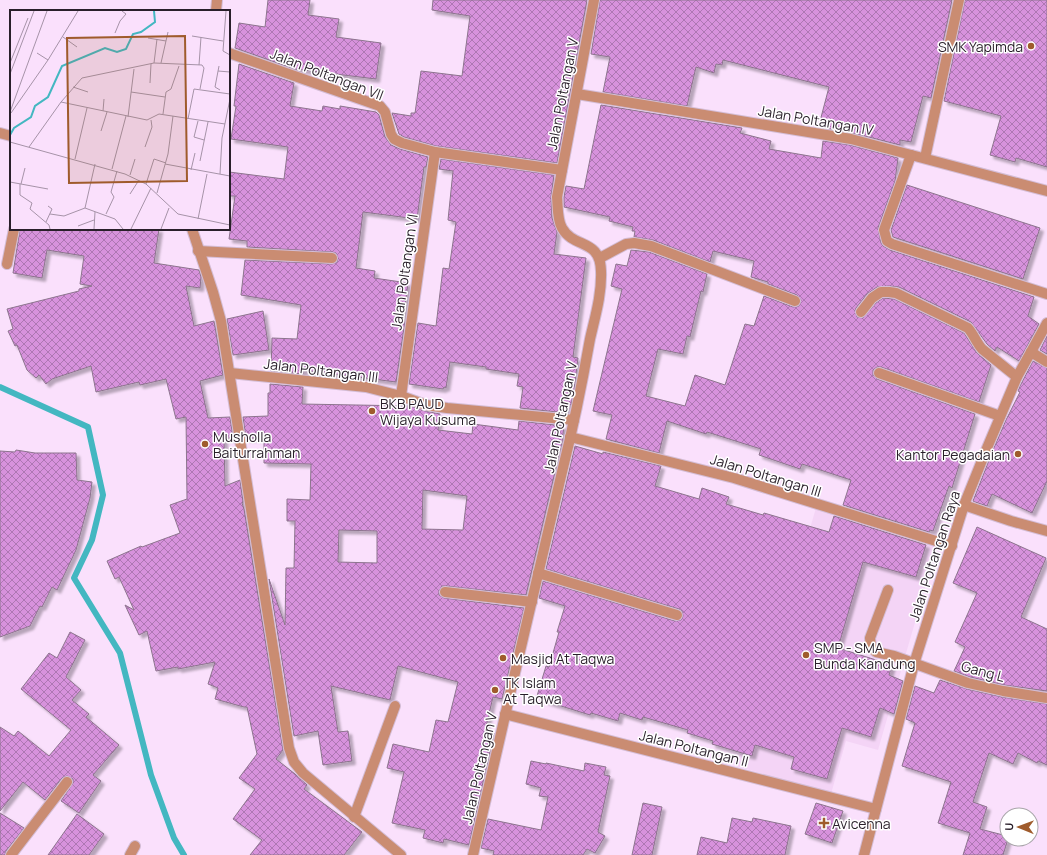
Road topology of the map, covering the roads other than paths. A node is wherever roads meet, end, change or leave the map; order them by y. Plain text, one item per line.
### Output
1 (217, 0) edge
2 (594, 0) edge
3 (959, 0) edge
4 (216, 10) edge
5 (230, 53) edge
6 (577, 94) junction
7 (0, 133) edge
8 (10, 136) edge
9 (435, 152) junction
10 (911, 155) junction
11 (925, 158) junction
12 (562, 170) junction
13 (1047, 191) edge
14 (14, 230) edge
15 (192, 230) edge
16 (198, 251) junction
17 (332, 258) dead end
18 (600, 258) junction
19 (7, 264) dead end
20 (1047, 294) edge
21 (795, 301) dead end
22 (861, 312) dead end
23 (1047, 323) edge
24 (1031, 352) junction
25 (1047, 362) edge
26 (230, 373) junction
27 (880, 373) dead end
28 (1017, 377) junction
29 (401, 396) junction
30 (1000, 416) junction
31 (574, 420) junction
32 (570, 437) junction
33 (964, 505) junction
34 (1047, 531) edge
35 (952, 546) junction
36 (538, 572) junction
37 (888, 590) dead end
38 (445, 592) dead end
39 (532, 602) junction
40 (677, 615) dead end
41 (914, 664) junction
42 (1047, 698) edge
43 (396, 706) dead end
44 (505, 714) junction
45 (67, 782) dead end
46 (876, 809) junction
47 (354, 817) junction
48 (12, 855) edge
49 (401, 855) edge
50 (473, 855) edge
51 (864, 855) edge

1 - 4 street
2 - 6 street, Jalan Poltangan V
3 - 11 street
5 - 9 street, Jalan Poltangan VII
6 - 10 street, Jalan Poltangan IV
6 - 12 street, Jalan Poltangan V
7 - 8 street
9 - 12 street, Jalan Poltangan VII
9 - 29 street, Jalan Poltangan VI
10 - 11 street, Jalan Poltangan IV
10 - 20 street
11 - 13 street, Jalan Poltangan IV
12 - 18 street, Jalan Poltangan V
14 - 19 street
15 - 16 street
16 - 17 street
16 - 26 street
18 - 21 street
18 - 31 street, Jalan Poltangan V
22 - 28 street
23 - 24 street, Jalan Poltangan Raya
24 - 25 street
24 - 28 street, Jalan Poltangan Raya
26 - 29 street, Jalan Poltangan III
26 - 47 street
27 - 30 street
28 - 30 street, Jalan Poltangan Raya
29 - 31 street, Jalan Poltangan III
30 - 33 street, Jalan Poltangan Raya
31 - 32 street, Jalan Poltangan V
32 - 35 street, Jalan Poltangan III
32 - 36 street, Jalan Poltangan V
33 - 34 street
33 - 35 street, Jalan Poltangan Raya
35 - 41 street, Jalan Poltangan Raya
36 - 39 street, Jalan Poltangan V
36 - 40 street
37 - 41 street, Gang L
38 - 39 street
39 - 44 street, Jalan Poltangan V
41 - 42 street, Gang L
41 - 46 street, Jalan Poltangan Raya
43 - 47 street
44 - 46 street, Jalan Poltangan II
44 - 50 street, Jalan Poltangan V
45 - 48 street
46 - 51 street, Jalan Poltangan Raya
47 - 49 street

